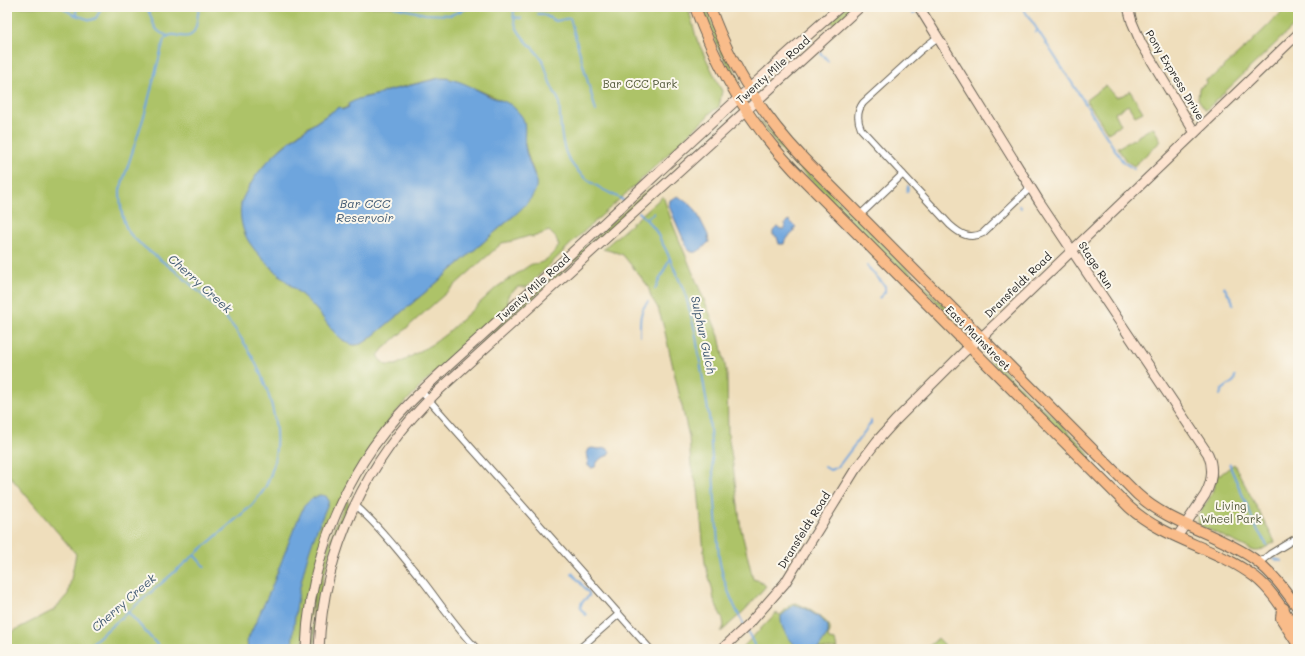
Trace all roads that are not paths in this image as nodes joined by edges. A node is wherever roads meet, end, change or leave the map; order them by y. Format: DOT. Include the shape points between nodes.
graph roads {
  1 [pos="695,7"];
  2 [pos="710,7"];
  3 [pos="840,7"];
  4 [pos="860,7"];
  5 [pos="919,7"];
  6 [pos="1128,7"];
  7 [pos="1298,34"];
  8 [pos="938,37"];
  9 [pos="749,89"];
  10 [pos="738,98"];
  11 [pos="756,101"];
  12 [pos="746,110"];
  13 [pos="1196,133"];
  14 [pos="903,174"];
  15 [pos="1031,187"];
  16 [pos="860,215"];
  17 [pos="1072,250"];
  18 [pos="981,337"];
  19 [pos="970,347"];
  20 [pos="421,390"];
  21 [pos="429,399"];
  22 [pos="380,438"];
  23 [pos="1113,491"];
  24 [pos="355,505"];
  25 [pos="1153,508"];
  26 [pos="1185,525"];
  27 [pos="1177,537"];
  28 [pos="1298,537"];
  29 [pos="1205,550"];
  30 [pos="1259,563"];
  31 [pos="1298,608"];
  32 [pos="1283,609"];
  33 [pos="309,613"];
  34 [pos="619,614"];
  35 [pos="1298,632"];
  36 [pos="1298,643"];
  37 [pos="725,646"];
  38 [pos="306,649"];
  39 [pos="311,649"];
  40 [pos="319,649"];
  41 [pos="477,649"];
  42 [pos="579,649"];
  43 [pos="650,649"];
  1 -- 10 [label="main road, East Mainstreet" via="714,55"];
  2 -- 9 [label="main road, East Mainstreet" via="727,49"];
  3 -- 9 [label="main road, Twenty Mile Road"];
  4 -- 11 [label="main road, Twenty Mile Road"];
  5 -- 8 [label="main road, Stage Run"];
  6 -- 13 [label="main road, Pony Express Drive" via="1144,49"];
  7 -- 13 [label="main road, Dransfeldt Road"];
  8 -- 14 [label="street" via="864,102 859,110 858,121 862,130"];
  8 -- 15 [label="main road, Stage Run"];
  9 -- 10 [label="main road, Twenty Mile Road"];
  9 -- 11 [label="main road, East Mainstreet"];
  10 -- 12 [label="main road, East Mainstreet"];
  10 -- 20 [label="main road, Twenty Mile Road"];
  11 -- 12 [label="main road, Twenty Mile Road"];
  11 -- 16 [label="main road, East Mainstreet" via="796,151"];
  12 -- 19 [label="main road, East Mainstreet" via="784,160"];
  12 -- 21 [label="main road, Twenty Mile Road"];
  13 -- 17 [label="main road, Dransfeldt Road"];
  14 -- 15 [label="street" via="955,229 967,236 983,233"];
  14 -- 16 [label="street"];
  15 -- 17 [label="main road, Stage Run"];
  16 -- 18 [label="main road, East Mainstreet"];
  17 -- 18 [label="main road, Dransfeldt Road"];
  17 -- 26 [label="main road, Stage Run" via="1209,456 1212,470 1209,488"];
  18 -- 19 [label="main road, Dransfeldt Road"];
  18 -- 25 [label="main road, East Mainstreet" via="1136,494"];
  19 -- 23 [label="main road, East Mainstreet"];
  19 -- 37 [label="main road, Dransfeldt Road" via="894,421 869,451 792,573 772,599"];
  20 -- 21 [label="street"];
  20 -- 22 [label="main road, Twenty Mile Road"];
  21 -- 24 [label="main road, Twenty Mile Road" via="388,448"];
  21 -- 34 [label="street"];
  22 -- 24 [label="main road" via="380,446 351,494"];
  22 -- 33 [label="main road, Twenty Mile Road" via="353,478 333,521 318,565"];
  23 -- 25 [label="main road" via="1121,490 1144,508"];
  23 -- 27 [label="main road, East Mainstreet" via="1140,516"];
  24 -- 40 [label="main road, Twenty Mile Road" via="340,540 330,574"];
  24 -- 41 [label="street" via="372,520"];
  25 -- 26 [label="main road, East Mainstreet"];
  26 -- 27 [label="main road, Stage Run"];
  26 -- 30 [label="main road, East Mainstreet" via="1236,548"];
  27 -- 29 [label="main road, East Mainstreet"];
  28 -- 30 [label="street"];
  29 -- 30 [label="main road" via="1216,550 1250,565"];
  29 -- 32 [label="main road, East Mainstreet" via="1255,577"];
  30 -- 31 [label="main road, East Mainstreet" via="1280,583"];
  32 -- 35 [label="main road, East Mainstreet"];
  32 -- 36 [label="highway" via="1282,618"];
  33 -- 38 [label="main road, Twenty Mile Road"];
  33 -- 39 [label="main road" via="312,625"];
  34 -- 42 [label="street"];
  34 -- 43 [label="street"];
}
